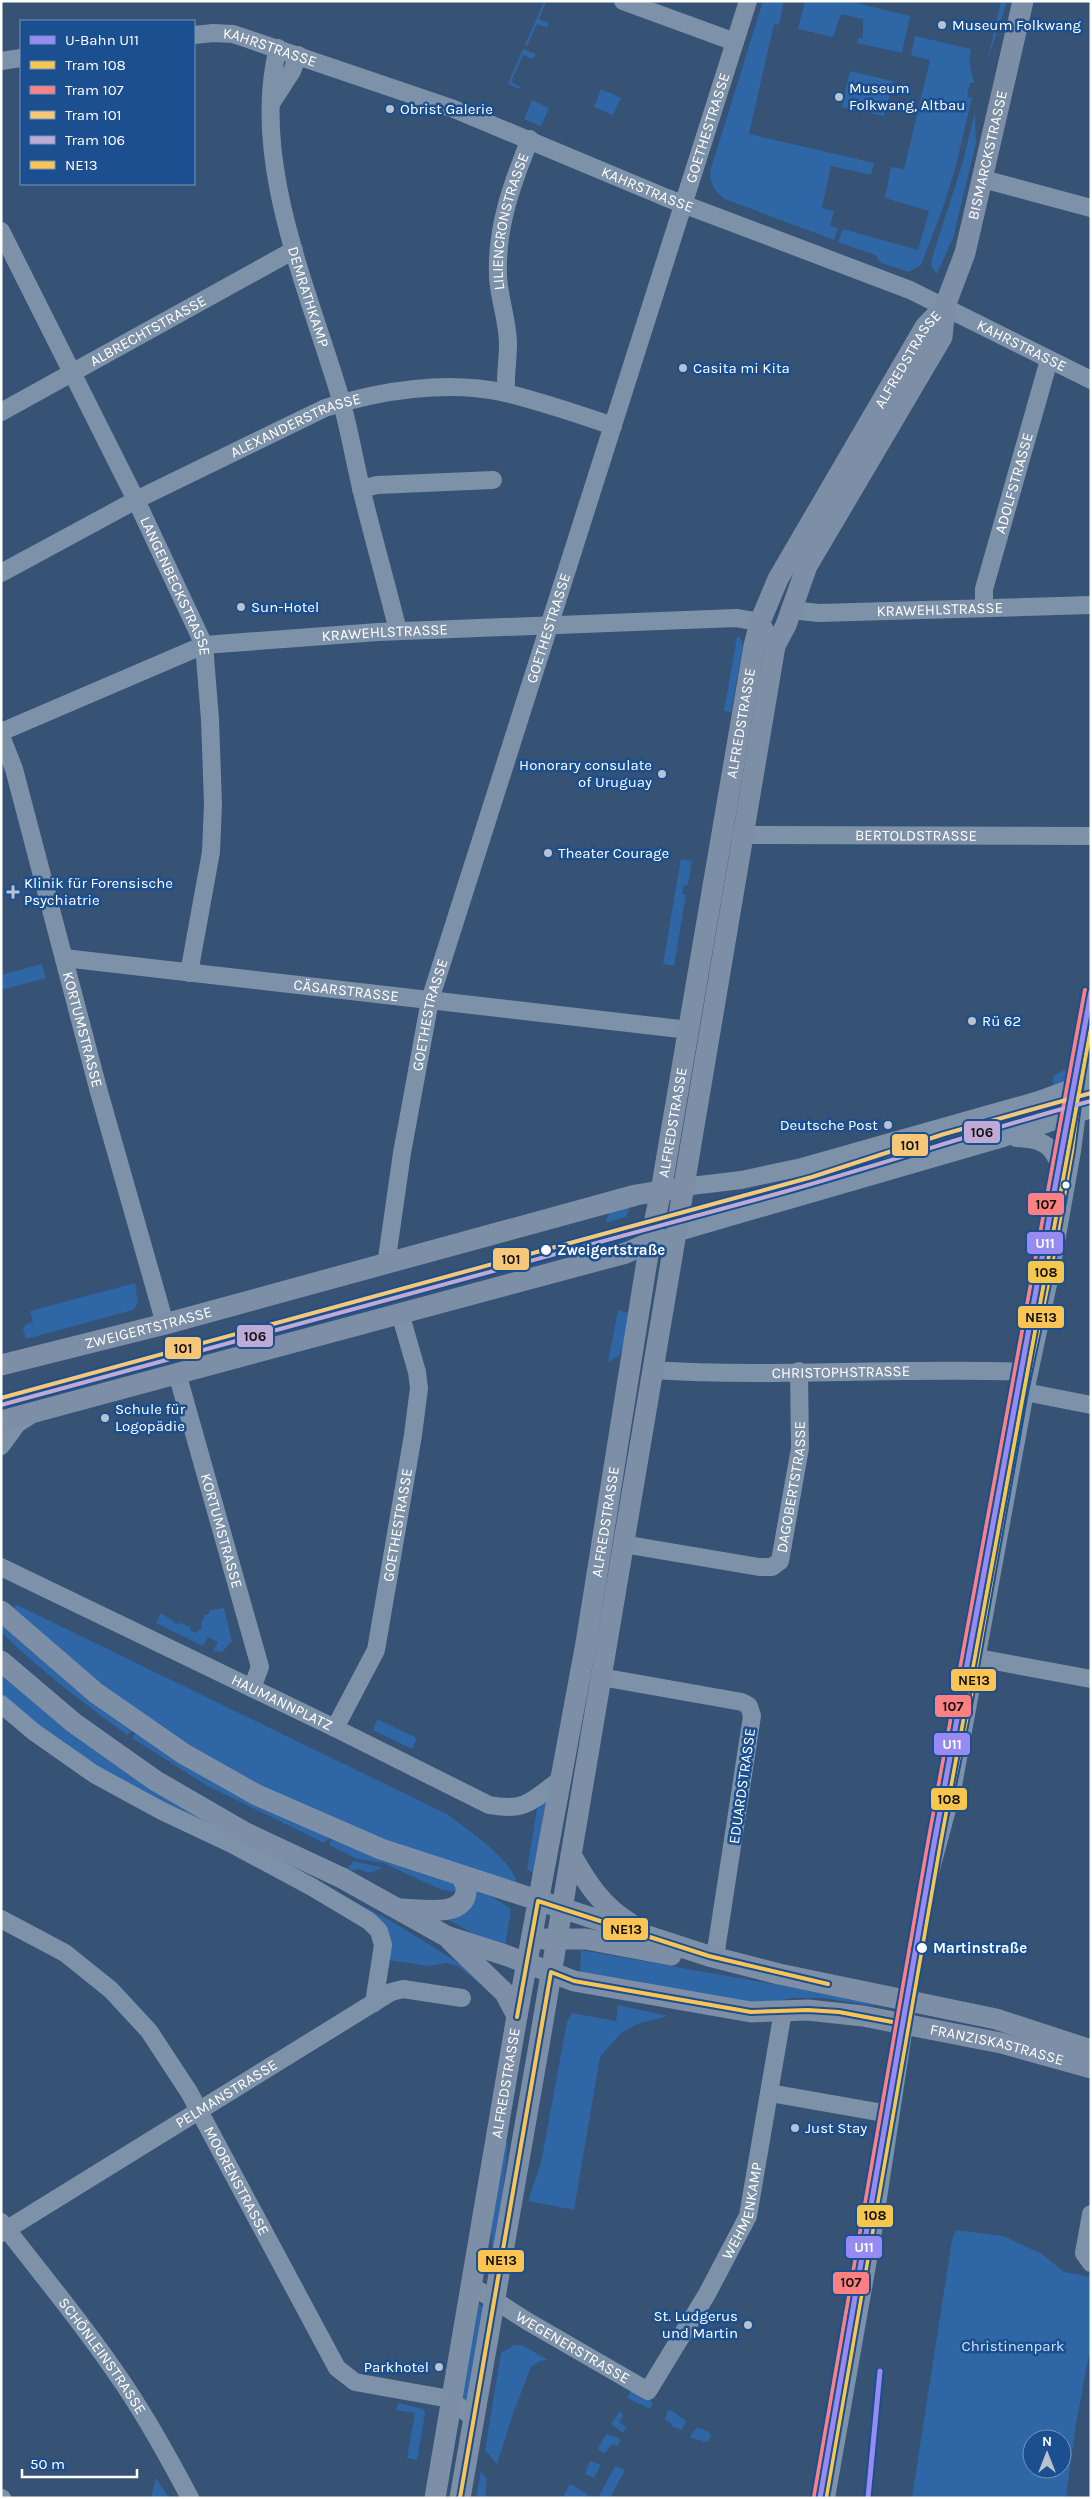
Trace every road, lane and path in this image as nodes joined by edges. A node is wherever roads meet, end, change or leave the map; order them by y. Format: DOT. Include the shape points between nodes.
graph roads {
  1 [pos="623,1"];
  2 [pos="748,1"];
  3 [pos="1023,1"];
  4 [pos="195,35"];
  5 [pos="735,42"];
  6 [pos="278,48"];
  7 [pos="298,55"];
  8 [pos="20,58"];
  9 [pos="1,61"];
  10 [pos="272,102"];
  11 [pos="530,139"];
  12 [pos="983,179"];
  13 [pos="683,204"];
  14 [pos="1091,208"];
  15 [pos="1,230"];
  16 [pos="294,250"];
  17 [pos="945,306"];
  18 [pos="1049,360"];
  19 [pos="72,374"];
  20 [pos="1091,380"];
  21 [pos="506,393"];
  22 [pos="342,403"];
  23 [pos="1,412"];
  24 [pos="613,426"];
  25 [pos="493,480"];
  26 [pos="362,489"];
  27 [pos="136,500"];
  28 [pos="1,573"];
  29 [pos="1091,606"];
  30 [pos="984,608"];
  31 [pos="790,610"];
  32 [pos="760,622"];
  33 [pos="550,625"];
  34 [pos="398,631"];
  35 [pos="204,645"];
  36 [pos="775,646"];
  37 [pos="1,734"];
  38 [pos="741,835"];
  39 [pos="1091,836"];
  40 [pos="64,958"];
  41 [pos="189,973"];
  42 [pos="430,1000"];
  43 [pos="1090,1012"];
  44 [pos="688,1030"];
  45 [pos="1085,1083"];
  46 [pos="1084,1111"];
  47 [pos="1003,1138"];
  48 [pos="1066,1181"];
  49 [pos="683,1187"];
  50 [pos="661,1191"];
  51 [pos="675,1233"];
  52 [pos="650,1242"];
  53 [pos="386,1265"];
  54 [pos="400,1313"];
  55 [pos="164,1324"];
  56 [pos="1,1365"];
  57 [pos="652,1370"];
  58 [pos="799,1371"];
  59 [pos="1029,1372"];
  60 [pos="177,1373"];
  61 [pos="1024,1392"];
  62 [pos="1091,1405"];
  63 [pos="35,1412"];
  64 [pos="1,1421"];
  65 [pos="1,1446"];
  66 [pos="623,1544"];
  67 [pos="1,1567"];
  68 [pos="1,1611"];
  69 [pos="978,1658"];
  70 [pos="1,1661"];
  71 [pos="601,1677"];
  72 [pos="1091,1679"];
  73 [pos="252,1688"];
  74 [pos="1,1704"];
  75 [pos="335,1728"];
  76 [pos="561,1779"];
  77 [pos="571,1855"];
  78 [pos="460,1875"];
  79 [pos="538,1901"];
  80 [pos="401,1909"];
  81 [pos="562,1909"];
  82 [pos="1,1919"];
  83 [pos="446,1936"];
  84 [pos="556,1938"];
  85 [pos="655,1938"];
  86 [pos="528,1957"];
  87 [pos="712,1957"];
  88 [pos="551,1972"];
  89 [pos="462,1998"];
  90 [pos="907,2000"];
  91 [pos="374,2003"];
  92 [pos="783,2011"];
  93 [pos="517,2016"];
  94 [pos="903,2024"];
  95 [pos="1091,2050"];
  96 [pos="1091,2068"];
  97 [pos="770,2093"];
  98 [pos="199,2112"];
  99 [pos="889,2114"];
  100 [pos="1091,2214"];
  101 [pos="3,2228"];
  102 [pos="1088,2260"];
  103 [pos="472,2286"];
  104 [pos="495,2301"];
  105 [pos="648,2391"];
  106 [pos="450,2399"];
  107 [pos="473,2418"];
  108 [pos="190,2498"];
  109 [pos="435,2498"];
  110 [pos="460,2498"];
  111 [pos="826,2498"];
  1 -- 5 [label="street"];
  2 -- 5 [label="street, GOETHESTRASSE"];
  3 -- 12 [label="main road, BISMARCKSTRASSE"];
  4 -- 6 [label="street, KAHRSTRASSE" via="233,34"];
  5 -- 13 [label="street, GOETHESTRASSE"];
  6 -- 7 [label="street, KAHRSTRASSE"];
  6 -- 10 [label="street, DEMRATHKAMP"];
  7 -- 10 [label="street, DEMRATHKAMP"];
  7 -- 11 [label="street, KAHRSTRASSE" via="454,108"];
  8 -- 9 [label="street"];
  10 -- 16 [label="street, DEMRATHKAMP" via="270,135 273,167"];
  11 -- 13 [label="street, KAHRSTRASSE"];
  11 -- 21 [label="street, LILIENCRONSTRASSE" via="508,200 499,240 498,278 508,344"];
  12 -- 14 [label="street"];
  12 -- 17 [label="main road, BISMARCKSTRASSE" via="965,253"];
  13 -- 17 [label="street, KAHRSTRASSE" via="907,288"];
  13 -- 24 [label="street, GOETHESTRASSE"];
  15 -- 19 [label="street, LANGENBECKSTRASSE"];
  16 -- 19 [label="street, ALBRECHTSTRASSE"];
  16 -- 22 [label="street, DEMRATHKAMP"];
  17 -- 18 [label="street, KAHRSTRASSE"];
  17 -- 31 [label="main road, ALFREDSTRASSE" via="942,337 807,566"];
  17 -- 32 [label="main road, ALFREDSTRASSE" via="925,327 915,344 778,579"];
  18 -- 20 [label="street, KAHRSTRASSE"];
  18 -- 30 [label="street, ADOLFSTRASSE" via="984,589"];
  19 -- 23 [label="street, ALBRECHTSTRASSE"];
  19 -- 27 [label="street, LANGENBECKSTRASSE"];
  21 -- 22 [label="street, ALEXANDERSTRASSE" via="460,388 417,389"];
  21 -- 24 [label="street, ALEXANDERSTRASSE"];
  22 -- 26 [label="street, DEMRATHKAMP"];
  22 -- 27 [label="street, ALEXANDERSTRASSE" via="325,408"];
  24 -- 33 [label="street, GOETHESTRASSE"];
  25 -- 26 [label="street" via="377,485"];
  26 -- 34 [label="street, DEMRATHKAMP"];
  27 -- 28 [label="street, ALEXANDERSTRASSE"];
  27 -- 35 [label="street, LANGENBECKSTRASSE"];
  29 -- 30 [label="street, KRAWEHLSTRASSE"];
  30 -- 31 [label="street, KRAWEHLSTRASSE"];
  31 -- 36 [label="main road, ALFREDSTRASSE"];
  32 -- 33 [label="street, KRAWEHLSTRASSE" via="736,618"];
  32 -- 36 [label="street"];
  32 -- 44 [label="main road, ALFREDSTRASSE"];
  33 -- 34 [label="street, KRAWEHLSTRASSE"];
  33 -- 42 [label="street, GOETHESTRASSE"];
  34 -- 35 [label="street, KRAWEHLSTRASSE"];
  35 -- 37 [label="street, KRAWEHLSTRASSE"];
  35 -- 41 [label="street, LANGENBECKSTRASSE" via="213,804 211,852"];
  36 -- 38 [label="main road, ALFREDSTRASSE"];
  37 -- 40 [label="street, KORTUMSTRASSE" via="14,769"];
  38 -- 39 [label="street, BERTOLDSTRASSE"];
  38 -- 49 [label="main road, ALFREDSTRASSE" via="715,1010"];
  40 -- 41 [label="street, CÄSARSTRASSE"];
  40 -- 55 [label="street, KORTUMSTRASSE"];
  41 -- 42 [label="street, CÄSARSTRASSE"];
  42 -- 44 [label="street, CÄSARSTRASSE"];
  42 -- 53 [label="street, GOETHESTRASSE" via="408,1116"];
  43 -- 45 [label="street"];
  44 -- 50 [label="main road, ALFREDSTRASSE"];
  45 -- 46 [label="street"];
  45 -- 49 [label="street, ZWEIGERTSTRASSE" via="1039,1100 802,1168"];
  46 -- 47 [label="street"];
  46 -- 48 [label="street"];
  47 -- 48 [label="street" via="1041,1141 1057,1158"];
  47 -- 51 [label="street"];
  48 -- 59 [label="street"];
  49 -- 50 [label="main road, ZWEIGERTSTRASSE"];
  49 -- 51 [label="main road, ALFREDSTRASSE"];
  50 -- 52 [label="main road, ALFREDSTRASSE"];
  50 -- 53 [label="main road, ZWEIGERTSTRASSE"];
  51 -- 52 [label="main road"];
  51 -- 57 [label="main road, ALFREDSTRASSE"];
  52 -- 54 [label="main road" via="626,1253"];
  52 -- 76 [label="main road, ALFREDSTRASSE"];
  53 -- 55 [label="main road, ZWEIGERTSTRASSE"];
  54 -- 60 [label="main road"];
  54 -- 75 [label="street, GOETHESTRASSE" via="419,1388 413,1435 376,1650"];
  55 -- 56 [label="main road, ZWEIGERTSTRASSE"];
  57 -- 58 [label="street, CHRISTOPHSTRASSE"];
  57 -- 66 [label="main road, ALFREDSTRASSE"];
  58 -- 59 [label="street, CHRISTOPHSTRASSE" via="955,1369"];
  58 -- 66 [label="street, DAGOBERTSTRASSE" via="800,1448 780,1561 772,1567 759,1567"];
  59 -- 61 [label="street"];
  60 -- 63 [label="main road"];
  60 -- 73 [label="street, KORTUMSTRASSE" via="260,1666"];
  61 -- 62 [label="street"];
  61 -- 69 [label="street"];
  63 -- 64 [label="main road"];
  63 -- 65 [label="street" via="17,1424"];
  66 -- 71 [label="main road, ALFREDSTRASSE"];
  67 -- 73 [label="street, HAUMANNPLATZ"];
  68 -- 78 [label="main road" via="96,1693 209,1768 257,1795 334,1830"];
  69 -- 72 [label="street"];
  69 -- 90 [label="street" via="952,1791 928,1880"];
  70 -- 80 [label="main road" via="74,1723 156,1781 246,1833"];
  71 -- 77 [label="main road, ALFREDSTRASSE"];
  71 -- 87 [label="street, EDUARDSTRASSE" via="742,1702 749,1706 752,1716 741,1796"];
  73 -- 75 [label="street, HAUMANNPLATZ"];
  74 -- 91 [label="street" via="34,1732 94,1774 312,1886 374,1925 383,1945"];
  75 -- 76 [label="street, HAUMANNPLATZ" via="489,1806 509,1808 529,1803"];
  76 -- 79 [label="main road, ALFREDSTRASSE"];
  77 -- 81 [label="main road, ALFREDSTRASSE"];
  77 -- 85 [label="main road" via="592,1890 610,1910"];
  78 -- 79 [label="main road"];
  78 -- 80 [label="main road" via="466,1896 459,1905 446,1909"];
  79 -- 81 [label="main road"];
  79 -- 86 [label="main road, ALFREDSTRASSE"];
  80 -- 83 [label="main road"];
  81 -- 84 [label="main road, ALFREDSTRASSE"];
  81 -- 85 [label="main road"];
  82 -- 98 [label="street, MOORENSTRASSE" via="65,1953 111,1990 149,2031"];
  83 -- 86 [label="main road"];
  83 -- 93 [label="main road" via="505,1993"];
  84 -- 86 [label="main road" via="542,1939"];
  84 -- 87 [label="main road" via="586,1939 684,1956"];
  84 -- 88 [label="main road, ALFREDSTRASSE"];
  85 -- 87 [label="main road"];
  86 -- 88 [label="main road"];
  86 -- 93 [label="main road, ALFREDSTRASSE"];
  87 -- 90 [label="main road"];
  88 -- 92 [label="main road" via="574,1981 751,2012"];
  88 -- 104 [label="main road, ALFREDSTRASSE"];
  89 -- 91 [label="street, PELMANSTRASSE" via="402,1988"];
  90 -- 94 [label="street"];
  90 -- 95 [label="main road, FRANZISKASTRASSE" via="996,2019"];
  91 -- 98 [label="street, PELMANSTRASSE"];
  92 -- 94 [label="main road" via="839,2012"];
  92 -- 97 [label="street, WEHMENKAMP"];
  93 -- 103 [label="main road, ALFREDSTRASSE"];
  94 -- 96 [label="main road, FRANZISKASTRASSE" via="1001,2042"];
  94 -- 99 [label="street"];
  97 -- 99 [label="street"];
  97 -- 105 [label="street, WEHMENKAMP" via="748,2216"];
  98 -- 101 [label="street, PELMANSTRASSE"];
  98 -- 106 [label="street, MOORENSTRASSE" via="337,2368 355,2382"];
  99 -- 111 [label="street" via="872,2240"];
  100 -- 102 [label="street" via="1085,2246"];
  101 -- 108 [label="street, SCHÖNLEINSTRASSE" via="66,2304 125,2386"];
  103 -- 104 [label="street, WEGENERSTRASSE"];
  103 -- 106 [label="main road, ALFREDSTRASSE"];
  104 -- 105 [label="street, WEGENERSTRASSE"];
  104 -- 107 [label="main road, ALFREDSTRASSE"];
  106 -- 107 [label="street, MOORENSTRASSE"];
  106 -- 109 [label="main road, ALFREDSTRASSE"];
  107 -- 110 [label="main road, ALFREDSTRASSE"];
}
